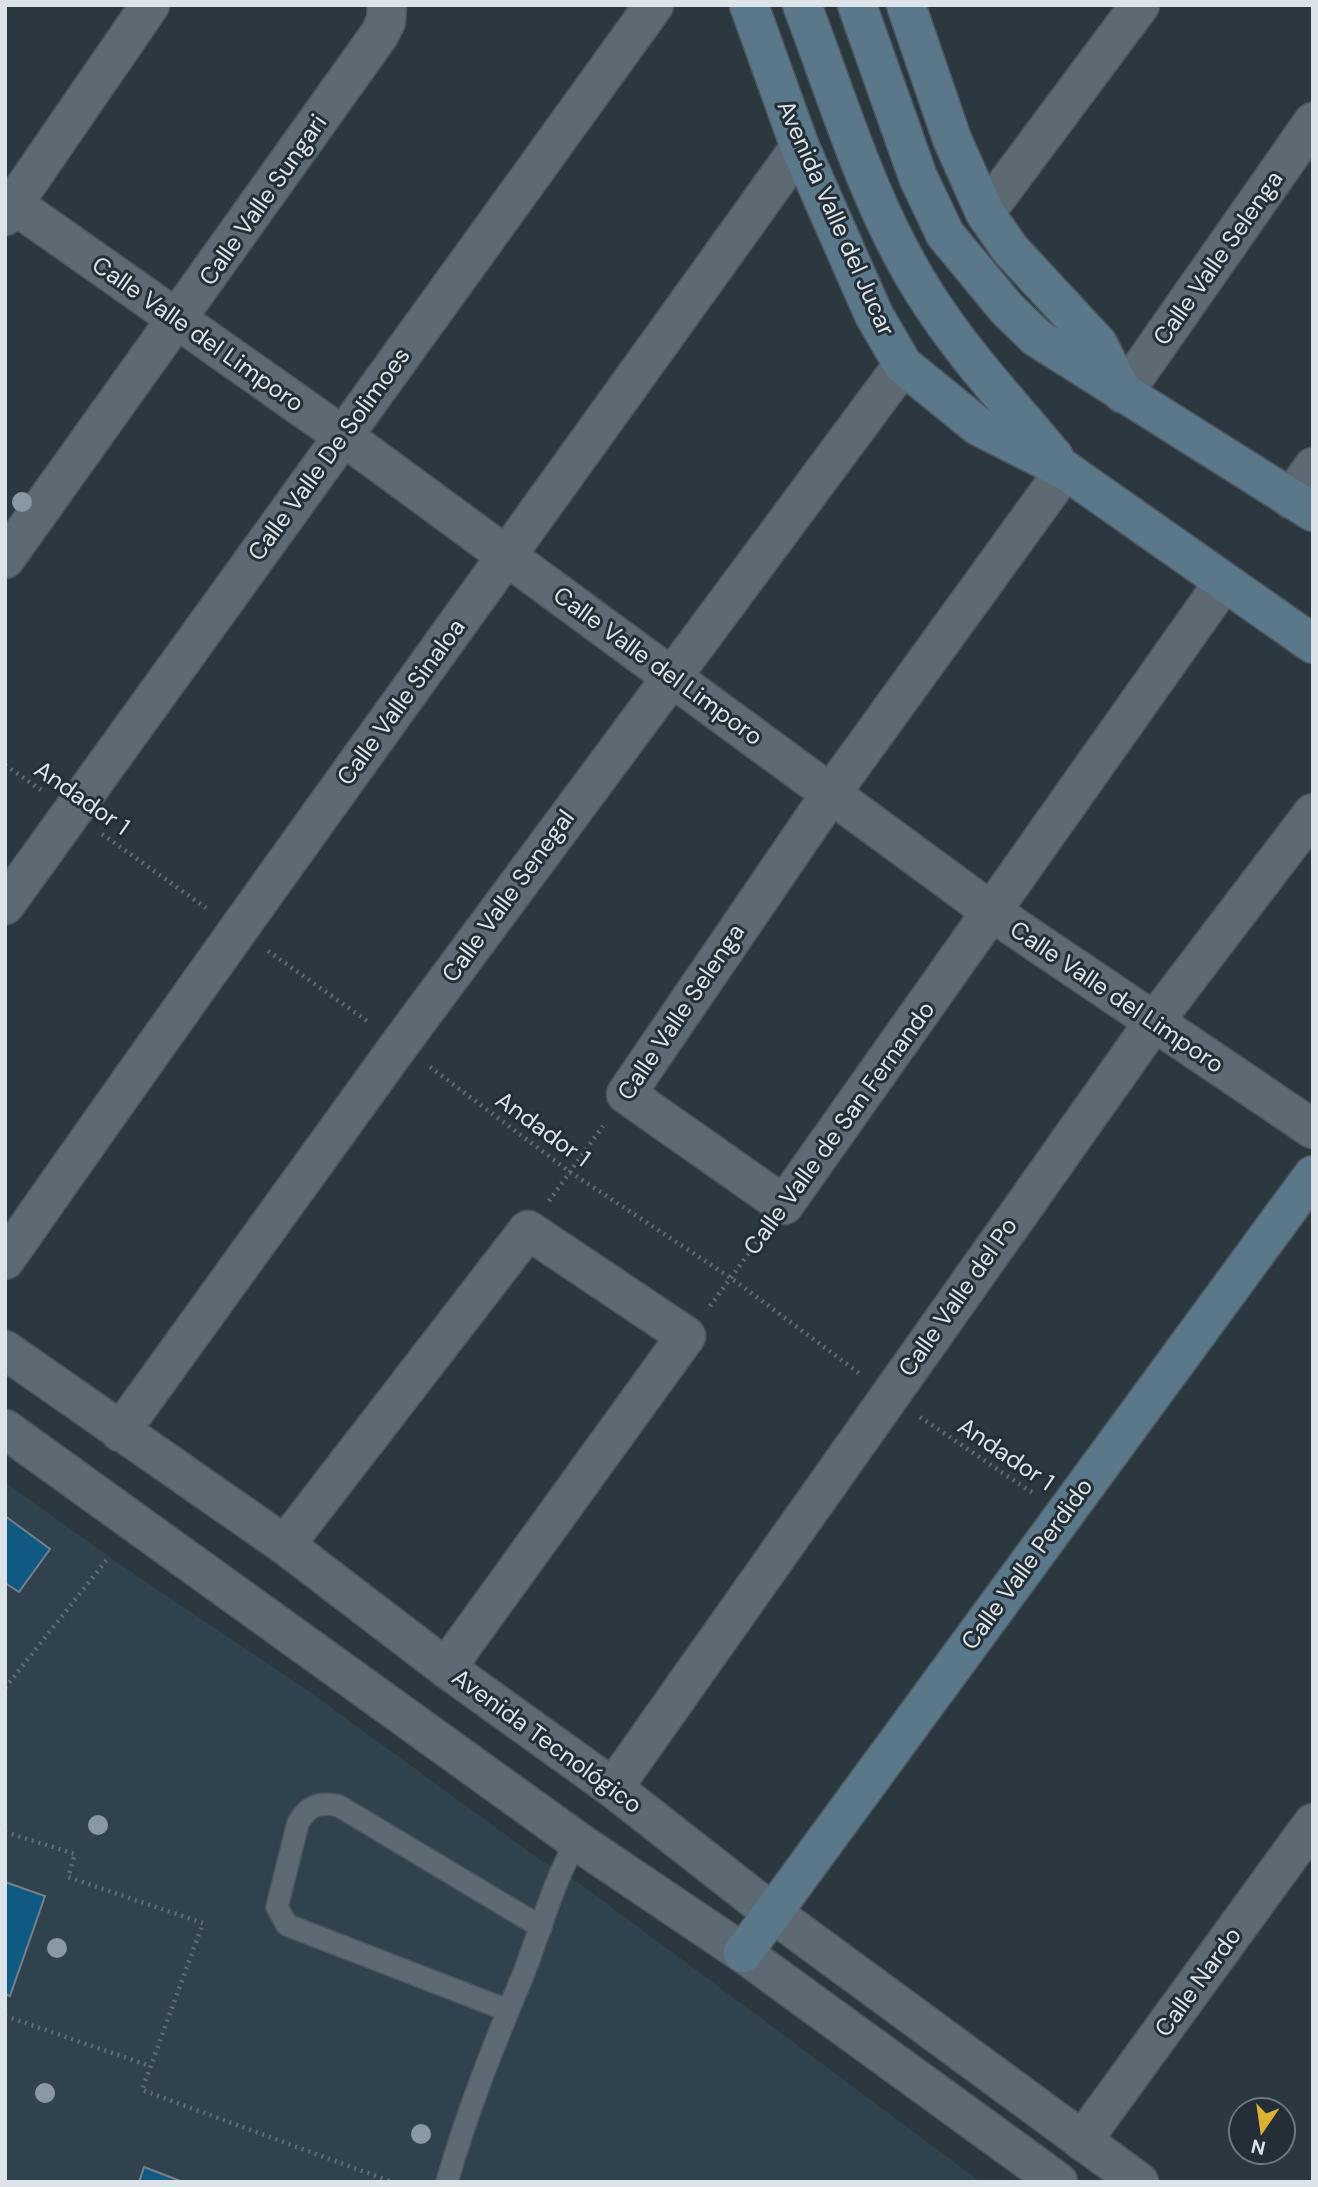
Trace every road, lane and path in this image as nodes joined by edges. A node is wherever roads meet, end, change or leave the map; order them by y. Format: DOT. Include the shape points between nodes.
graph roads {
  1 [pos="150,5"];
  2 [pos="654,5"];
  3 [pos="749,5"];
  4 [pos="802,5"];
  5 [pos="857,5"];
  6 [pos="906,5"];
  7 [pos="1140,5"];
  8 [pos="387,6"];
  9 [pos="1313,122"];
  10 [pos="800,146"];
  11 [pos="8,206"];
  12 [pos="985,214"];
  13 [pos="178,320"];
  14 [pos="903,365"];
  15 [pos="1122,394"];
  16 [pos="343,436"];
  17 [pos="1313,467"];
  18 [pos="1065,470"];
  19 [pos="1302,505"];
  20 [pos="508,556"];
  21 [pos="5,559"];
  22 [pos="1224,582"];
  23 [pos="1313,644"];
  24 [pos="670,676"];
  25 [pos="5,765"];
  26 [pos="832,792"];
  27 [pos="71,811"];
  28 [pos="1313,813"];
  29 [pos="5,905"];
  30 [pos="992,912"];
  31 [pos="236,929"];
  32 [pos="1154,1021"];
  33 [pos="400,1044"];
  34 [pos="626,1094"];
  35 [pos="1313,1129"];
  36 [pos="570,1172"];
  37 [pos="1313,1175"];
  38 [pos="784,1205"];
  39 [pos="528,1230"];
  40 [pos="5,1260"];
  41 [pos="731,1278"];
  42 [pos="686,1336"];
  43 [pos="5,1350"];
  44 [pos="888,1395"];
  45 [pos="5,1429"];
  46 [pos="120,1432"];
  47 [pos="1064,1515"];
  48 [pos="285,1545"];
  49 [pos="109,1557"];
  50 [pos="446,1668"];
  51 [pos="5,1688"];
  52 [pos="614,1788"];
  53 [pos="1313,1823"];
  54 [pos="5,1832"];
  55 [pos="577,1841"];
  56 [pos="770,1911"];
  57 [pos="541,1927"];
  58 [pos="743,1953"];
  59 [pos="507,2010"];
  60 [pos="5,2016"];
  61 [pos="150,2066"];
  62 [pos="1082,2141"];
  63 [pos="1055,2180"];
  64 [pos="392,2182"];
  65 [pos="447,2182"];
  66 [pos="1139,2182"];
  1 -- 11 [label="street"];
  2 -- 16 [label="street, Calle Valle De Solimoes"];
  3 -- 10 [label="main road, Avenida Valle del Jucar"];
  4 -- 18 [label="main road, Avenida Valle del Jucar" via="872,190 924,293 953,337"];
  5 -- 15 [label="main road" via="918,177 945,234 1037,338"];
  6 -- 12 [label="main road" via="952,139"];
  7 -- 12 [label="street"];
  8 -- 13 [label="street, Calle Valle Sungari" via="379,36"];
  9 -- 15 [label="street, Calle Valle Selenga"];
  10 -- 14 [label="main road, Avenida Valle del Jucar" via="874,315"];
  10 -- 20 [label="street, Calle Valle Sinaloa"];
  11 -- 13 [label="street, Calle Valle del Limporo"];
  12 -- 15 [label="main road" via="1010,249 1098,344"];
  13 -- 16 [label="street, Calle Valle del Limporo"];
  13 -- 21 [label="street, Calle Valle Sungari"];
  14 -- 18 [label="main road, Avenida Valle del Jucar" via="978,426"];
  14 -- 24 [label="street, Calle Valle Senegal"];
  15 -- 19 [label="main road"];
  16 -- 20 [label="street, Calle Valle del Limporo"];
  16 -- 27 [label="street, Calle Valle De Solimoes"];
  17 -- 19 [label="street"];
  18 -- 22 [label="main road, Avenida Valle del Jucar"];
  18 -- 26 [label="street, Calle Valle Selenga"];
  20 -- 24 [label="street, Calle Valle del Limporo"];
  20 -- 31 [label="street, Calle Valle Sinaloa"];
  22 -- 23 [label="main road, Avenida Valle del Jucar"];
  22 -- 30 [label="street, Calle Valle de San Fernando"];
  24 -- 26 [label="street, Calle Valle del Limporo"];
  24 -- 33 [label="street, Calle Valle Senegal"];
  25 -- 27 [label="path, Andador 1"];
  26 -- 30 [label="street, Calle Valle del Limporo"];
  26 -- 34 [label="street, Calle Valle Selenga"];
  27 -- 29 [label="street, Calle Valle De Solimoes"];
  27 -- 31 [label="path, Andador 1"];
  28 -- 32 [label="street, Calle Valle del Po"];
  30 -- 32 [label="street, Calle Valle del Limporo"];
  30 -- 38 [label="street, Calle Valle de San Fernando"];
  31 -- 33 [label="path, Andador 1"];
  31 -- 40 [label="street, Calle Valle Sinaloa"];
  32 -- 35 [label="street, Calle Valle del Limporo"];
  32 -- 44 [label="street, Calle Valle del Po"];
  33 -- 36 [label="path, Andador 1"];
  33 -- 46 [label="street, Calle Valle Senegal"];
  34 -- 36 [label="path, Calle Valle Selenga"];
  34 -- 38 [label="street"];
  36 -- 39 [label="path, Calle Valle Selenga"];
  36 -- 41 [label="path, Andador 1"];
  37 -- 47 [label="main road, Calle Valle Perdido"];
  38 -- 41 [label="path, Calle Valle de San Fernando"];
  39 -- 42 [label="street"];
  39 -- 48 [label="street"];
  41 -- 42 [label="path, Calle Valle de San Fernando"];
  41 -- 44 [label="path, Andador 1"];
  42 -- 50 [label="street"];
  43 -- 46 [label="street, Avenida Tecnológico"];
  44 -- 47 [label="path, Andador 1"];
  44 -- 52 [label="street, Calle Valle del Po"];
  45 -- 55 [label="street"];
  46 -- 48 [label="street, Avenida Tecnológico"];
  47 -- 56 [label="main road, Calle Valle Perdido"];
  48 -- 50 [label="street, Avenida Tecnológico"];
  49 -- 51 [label="path"];
  50 -- 52 [label="street, Avenida Tecnológico"];
  52 -- 56 [label="street, Avenida Tecnológico"];
  53 -- 62 [label="street, Calle Nardo"];
  54 -- 61 [label="path" via="75,1854 68,1877 203,1923"];
  55 -- 57 [label="lane" via="562,1866"];
  55 -- 58 [label="street"];
  56 -- 58 [label="main road, Calle Valle Perdido"];
  56 -- 62 [label="street, Avenida Tecnológico"];
  57 -- 59 [label="lane"];
  57 -- 59 [label="lane" via="339,1806 314,1805 298,1823 277,1907 287,1925"];
  58 -- 63 [label="street"];
  59 -- 65 [label="lane"];
  60 -- 61 [label="path"];
  61 -- 64 [label="path" via="142,2090"];
  62 -- 66 [label="street, Avenida Tecnológico"];
}
